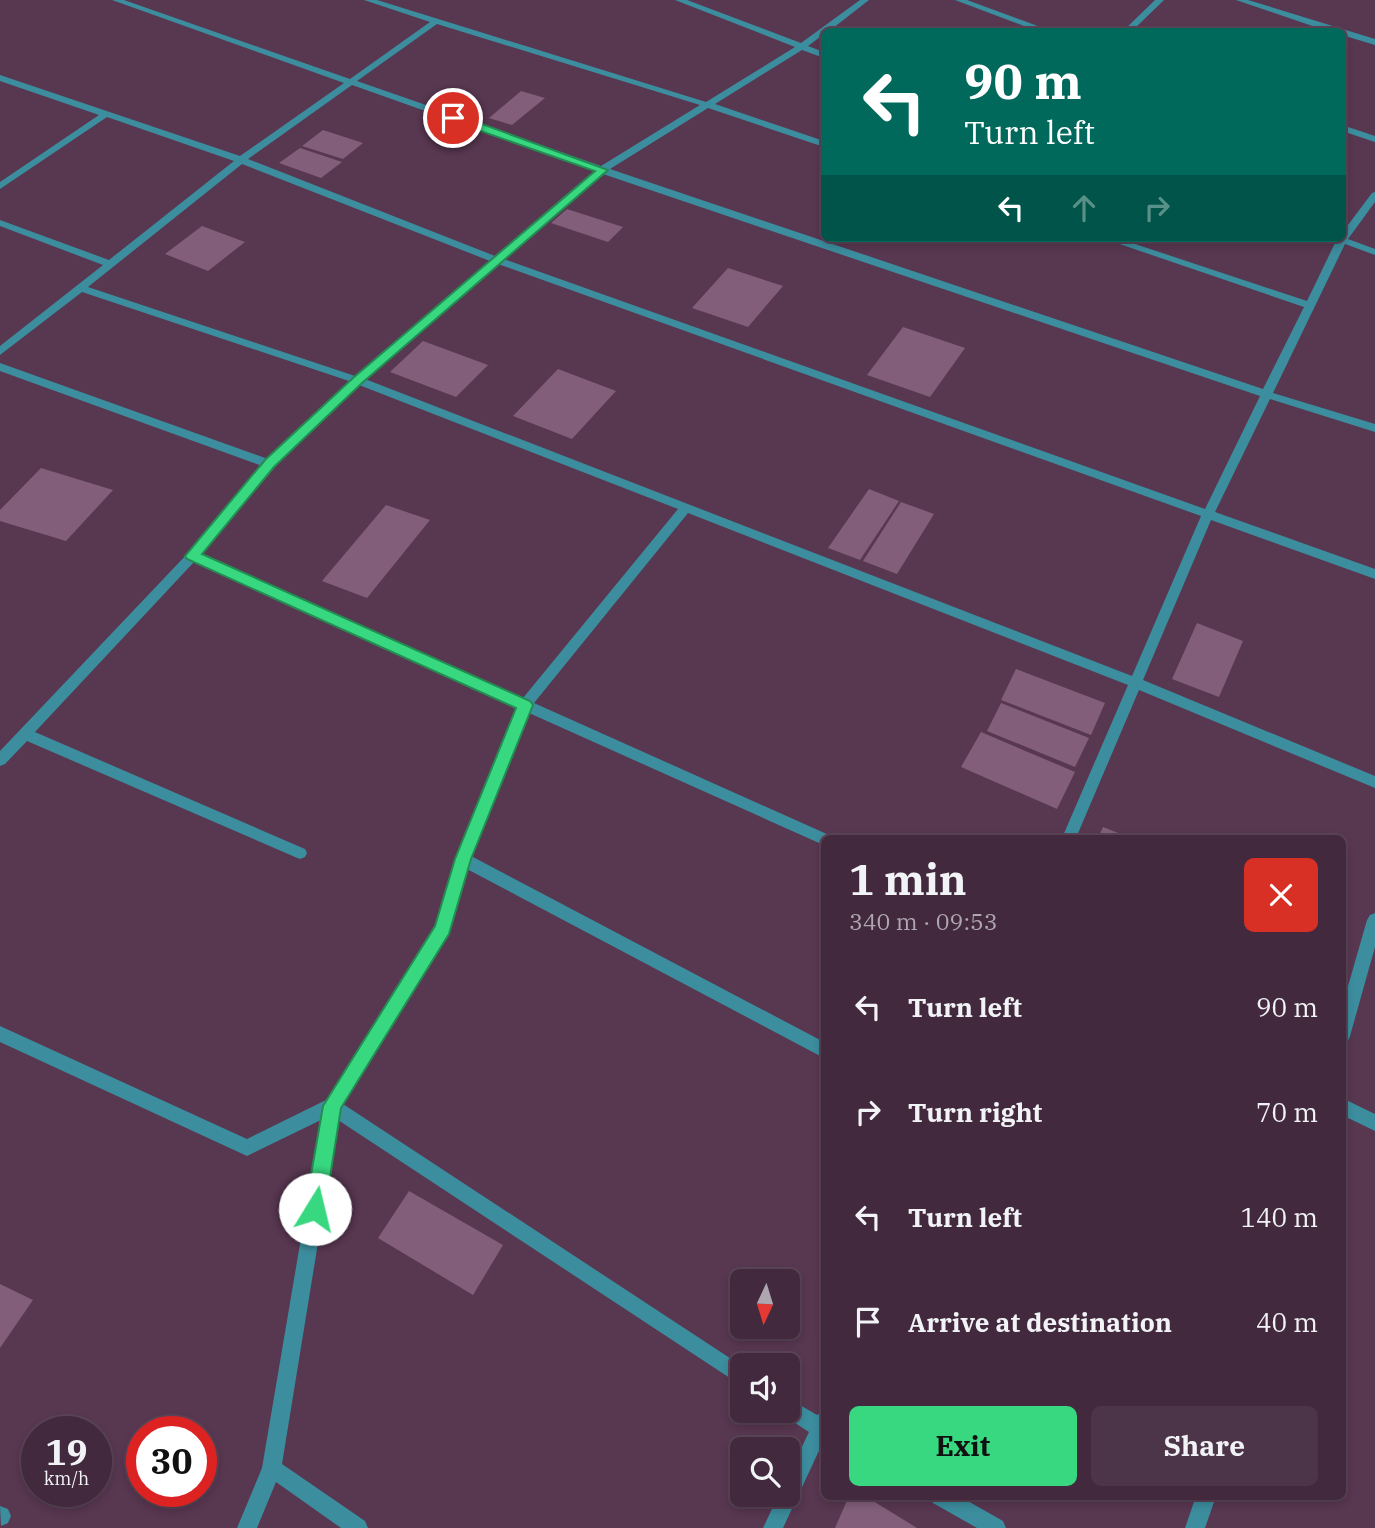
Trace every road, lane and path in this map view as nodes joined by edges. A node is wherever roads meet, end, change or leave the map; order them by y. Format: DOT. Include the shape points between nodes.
graph roads {
  1 [pos="116,0"];
  2 [pos="368,0"];
  3 [pos="678,0"];
  4 [pos="865,0"];
  5 [pos="959,0"];
  6 [pos="1160,0"];
  7 [pos="1240,0"];
  8 [pos="435,22"];
  9 [pos="827,28"];
  10 [pos="1039,28"];
  11 [pos="1130,28"];
  12 [pos="1328,28"];
  13 [pos="821,32"];
  14 [pos="1346,33"];
  15 [pos="1375,42"];
  16 [pos="801,47"];
  17 [pos="821,54"];
  18 [pos="0,78"];
  19 [pos="353,82"];
  20 [pos="708,105"];
  21 [pos="107,113"];
  22 [pos="1346,129"];
  23 [pos="1375,139"];
  24 [pos="821,143"];
  25 [pos="241,160"];
  26 [pos="603,170"];
  27 [pos="0,187"];
  28 [pos="1375,195"];
  29 [pos="0,223"];
  30 [pos="1346,231"];
  31 [pos="1346,241"];
  32 [pos="1119,242"];
  33 [pos="1339,242"];
  34 [pos="1375,252"];
  35 [pos="496,260"];
  36 [pos="110,264"];
  37 [pos="80,288"];
  38 [pos="1311,306"];
  39 [pos="0,352"];
  40 [pos="0,367"];
  41 [pos="357,380"];
  42 [pos="1268,395"];
  43 [pos="1375,428"];
  44 [pos="270,464"];
  45 [pos="686,508"];
  46 [pos="1207,516"];
  47 [pos="192,556"];
  48 [pos="1375,574"];
  49 [pos="1137,683"];
  50 [pos="525,705"];
  51 [pos="25,734"];
  52 [pos="0,760"];
  53 [pos="1375,782"];
  54 [pos="1070,835"];
  55 [pos="821,838"];
  56 [pos="300,853"];
  57 [pos="463,859"];
  58 [pos="1375,920"];
  59 [pos="1346,1022"];
  60 [pos="0,1034"];
  61 [pos="821,1047"];
  62 [pos="332,1106"];
  63 [pos="1346,1108"];
  64 [pos="1375,1123"];
  65 [pos="730,1369"];
  66 [pos="800,1414"];
  67 [pos="821,1426"];
  68 [pos="821,1431"];
  69 [pos="272,1468"];
  70 [pos="947,1500"];
  71 [pos="1205,1500"];
  72 [pos="247,1528"];
  73 [pos="358,1528"];
  74 [pos="773,1528"];
  75 [pos="996,1528"];
  76 [pos="1195,1528"];
  1 -- 19 [label="street"];
  2 -- 8 [label="street"];
  3 -- 16 [label="street"];
  4 -- 9 [label="street"];
  5 -- 10 [label="street"];
  6 -- 11 [label="street"];
  7 -- 12 [label="street"];
  8 -- 19 [label="street"];
  8 -- 20 [label="street"];
  13 -- 16 [label="street"];
  14 -- 15 [label="street"];
  16 -- 17 [label="street"];
  16 -- 20 [label="street"];
  18 -- 21 [label="street"];
  19 -- 25 [label="street"];
  19 -- 26 [label="street"];
  20 -- 24 [label="street"];
  20 -- 26 [label="street"];
  21 -- 25 [label="street"];
  21 -- 27 [label="street"];
  22 -- 23 [label="street"];
  25 -- 35 [label="street"];
  25 -- 36 [label="street"];
  26 -- 35 [label="street"];
  26 -- 42 [label="street"];
  28 -- 30 [label="street"];
  29 -- 36 [label="street"];
  31 -- 34 [label="street"];
  32 -- 38 [label="street"];
  33 -- 38 [label="street"];
  35 -- 41 [label="street"];
  35 -- 46 [label="street"];
  36 -- 37 [label="street"];
  37 -- 39 [label="street"];
  37 -- 41 [label="street"];
  38 -- 42 [label="street"];
  40 -- 44 [label="street"];
  41 -- 44 [label="street"];
  41 -- 45 [label="street"];
  42 -- 43 [label="street"];
  42 -- 46 [label="street"];
  44 -- 47 [label="street"];
  45 -- 49 [label="street"];
  45 -- 50 [label="street"];
  46 -- 48 [label="street"];
  46 -- 49 [label="street"];
  47 -- 50 [label="street"];
  47 -- 51 [label="street"];
  49 -- 53 [label="street"];
  49 -- 54 [label="street"];
  50 -- 55 [label="street"];
  50 -- 57 [label="street"];
  51 -- 52 [label="street"];
  51 -- 56 [label="street"];
  57 -- 61 [label="street"];
  57 -- 62 [label="street" via="442,928"];
  58 -- 59 [label="street"];
  60 -- 62 [label="street" via="247,1149"];
  62 -- 65 [label="street"];
  62 -- 69 [label="street"];
  63 -- 64 [label="street"];
  66 -- 67 [label="street"];
  68 -- 74 [label="street"];
  69 -- 72 [label="street"];
  69 -- 73 [label="street"];
  70 -- 75 [label="street"];
  71 -- 76 [label="street"];
}
